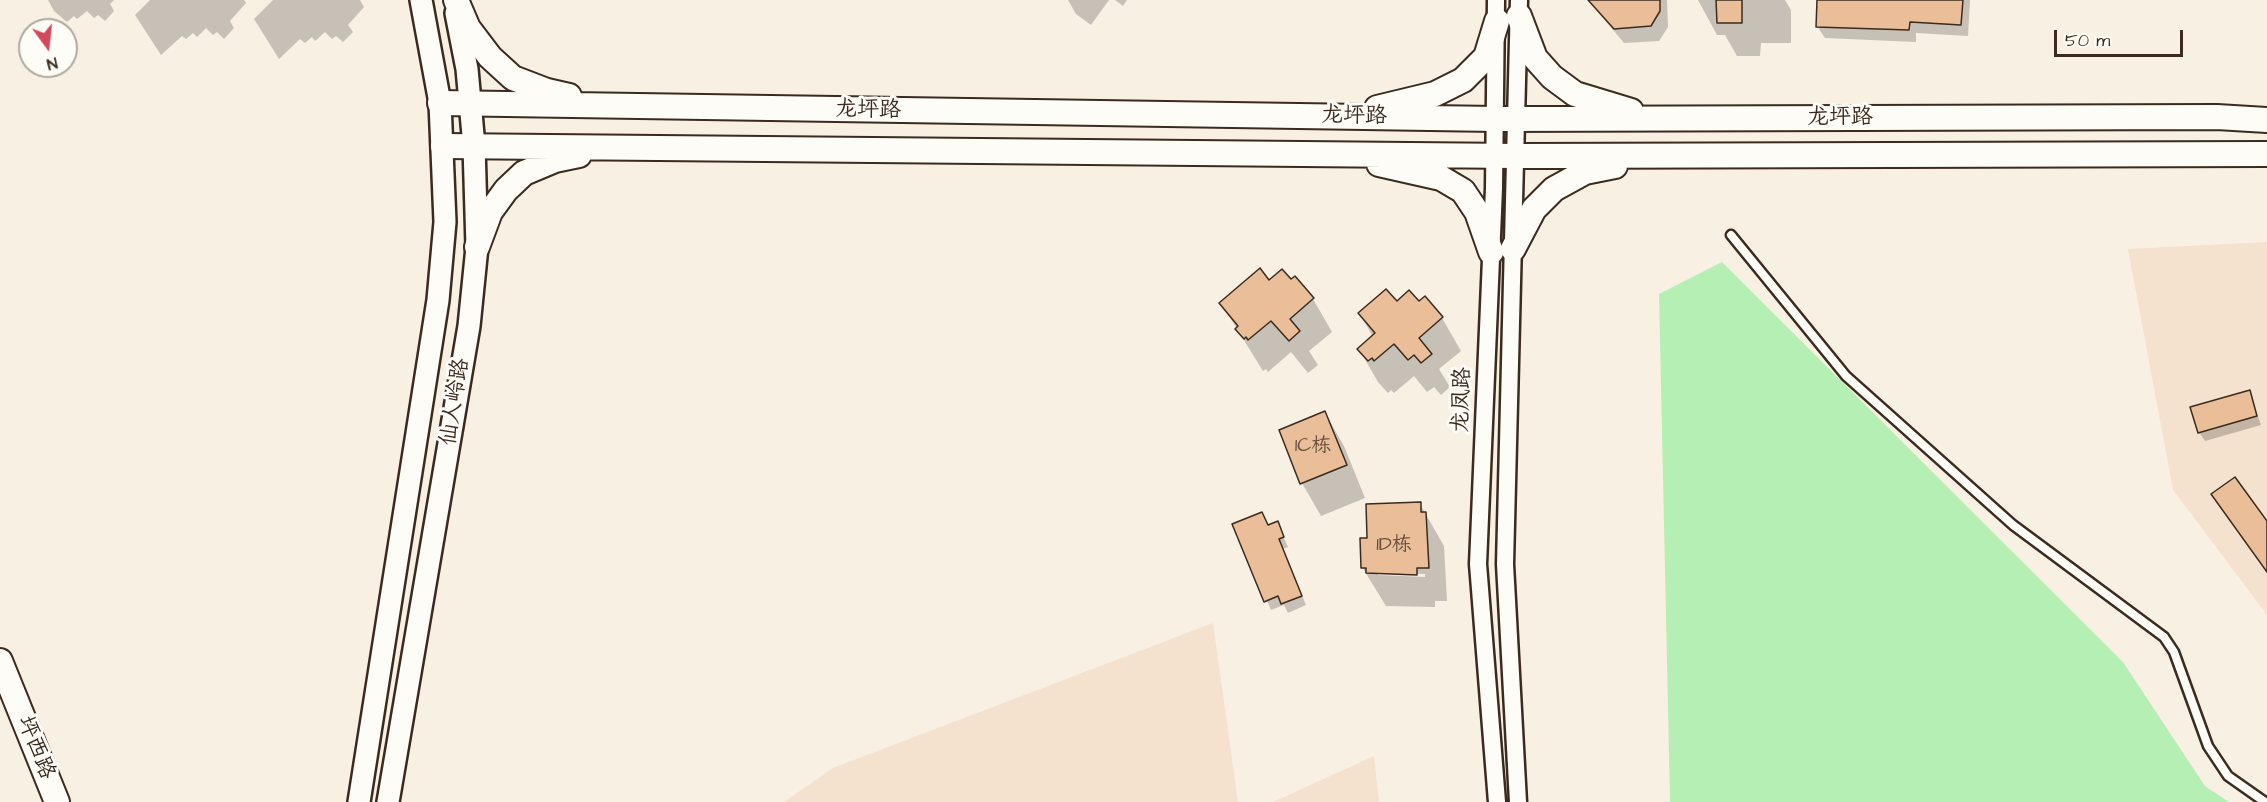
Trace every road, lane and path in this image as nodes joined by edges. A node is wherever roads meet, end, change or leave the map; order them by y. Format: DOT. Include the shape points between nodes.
graph roads {
  1 [pos="421,0"];
  2 [pos="454,0"];
  3 [pos="1508,9"];
  4 [pos="440,103"];
  5 [pos="470,104"];
  6 [pos="619,107"];
  7 [pos="1334,117"];
  8 [pos="1656,118"];
  9 [pos="1507,119"];
  10 [pos="2267,120"];
  11 [pos="443,146"];
  12 [pos="474,146"];
  13 [pos="618,147"];
  14 [pos="1336,154"];
  15 [pos="2267,154"];
  16 [pos="1506,155"];
  17 [pos="1661,156"];
  18 [pos="1731,235"];
  19 [pos="477,248"];
  20 [pos="1502,251"];
  21 [pos="0,660"];
  22 [pos="57,802"];
  23 [pos="359,802"];
  24 [pos="388,802"];
  25 [pos="1497,802"];
  26 [pos="1518,802"];
  27 [pos="2265,802"];
  1 -- 4 [label="street, 仙人岭路"];
  2 -- 5 [label="street, 仙人岭路"];
  2 -- 6 [label="main road" via="473,36 513,78 547,92"];
  3 -- 7 [label="main road" via="1486,57 1463,80 1436,93"];
  3 -- 8 [label="main road" via="1535,58 1575,94"];
  3 -- 9 [label="street, 龙凤路"];
  3 -- 9 [label="street, 龙凤路"];
  4 -- 5 [label="main road, 龙坪路"];
  4 -- 11 [label="street, 仙人岭路"];
  5 -- 6 [label="main road, 龙坪路"];
  5 -- 12 [label="street, 仙人岭路"];
  6 -- 7 [label="main road, 龙坪路"];
  7 -- 9 [label="main road, 龙坪路"];
  8 -- 9 [label="main road, 龙坪路"];
  8 -- 10 [label="main road, 龙坪路"];
  9 -- 16 [label="street, 龙凤路"];
  11 -- 12 [label="main road, 龙坪路"];
  11 -- 23 [label="street, 仙人岭路" via="445,222 438,300"];
  12 -- 13 [label="main road, 龙坪路"];
  12 -- 19 [label="street, 仙人岭路"];
  13 -- 14 [label="main road, 龙坪路"];
  13 -- 19 [label="main road" via="555,160 524,173 490,212"];
  14 -- 16 [label="main road, 龙坪路"];
  14 -- 20 [label="main road" via="1441,178 1462,191"];
  15 -- 17 [label="main road, 龙坪路"];
  16 -- 17 [label="main road, 龙坪路"];
  16 -- 20 [label="street, 龙凤路"];
  17 -- 20 [label="main road" via="1585,172 1554,189"];
  18 -- 27 [label="lane" via="1846,376 2013,525 2164,637 2174,652 2208,746 2228,776"];
  19 -- 24 [label="street, 仙人岭路" via="469,326"];
  20 -- 25 [label="street, 龙凤路" via="1479,564"];
  20 -- 26 [label="street, 龙凤路" via="1505,564"];
  21 -- 22 [label="main road, 坪西路"];
}
